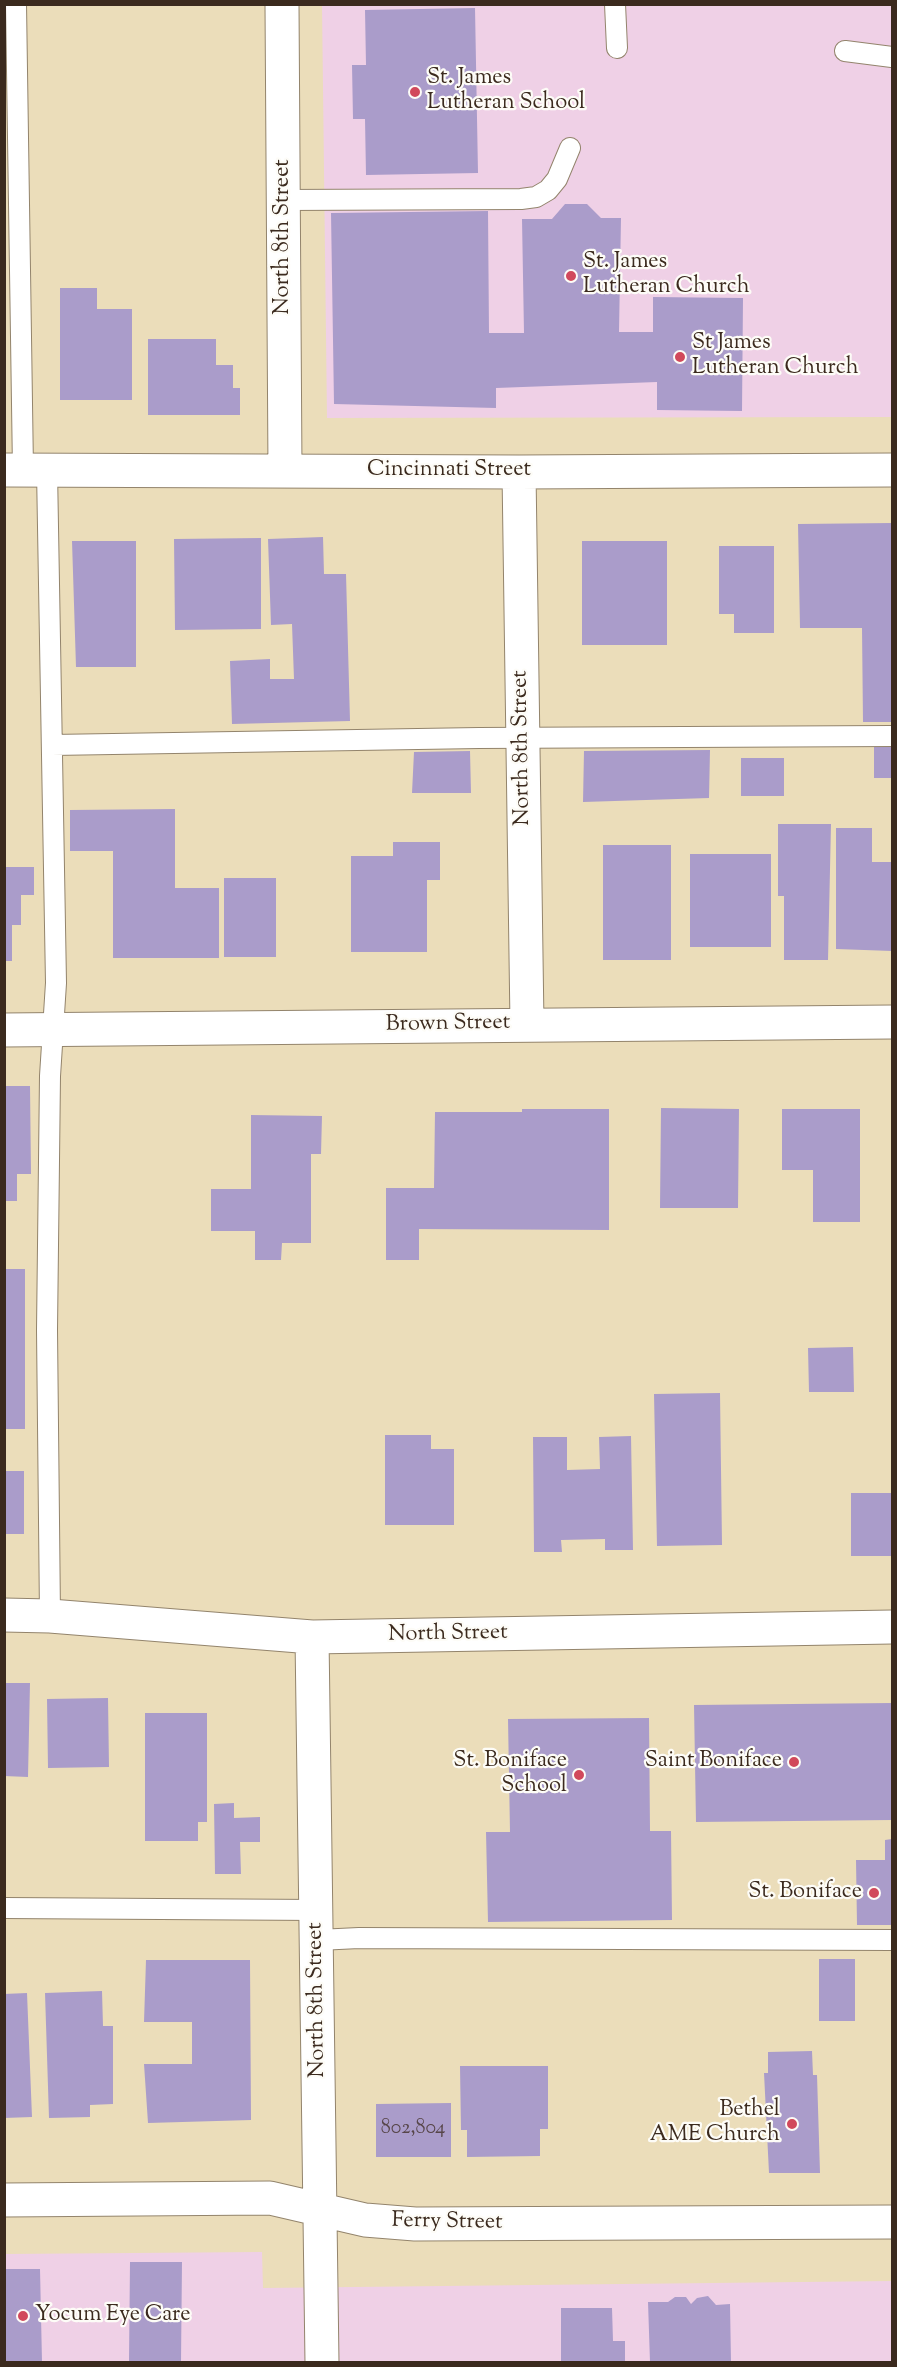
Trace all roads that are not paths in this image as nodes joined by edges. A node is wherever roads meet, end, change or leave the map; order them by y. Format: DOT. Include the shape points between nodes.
graph roads {
  1 [pos="16,4"];
  2 [pos="282,4"];
  3 [pos="615,4"];
  4 [pos="617,48"];
  5 [pos="845,51"];
  6 [pos="892,57"];
  7 [pos="570,148"];
  8 [pos="283,200"];
  9 [pos="25,470"];
  10 [pos="285,470"];
  11 [pos="892,470"];
  12 [pos="519,472"];
  13 [pos="892,736"];
  14 [pos="523,738"];
  15 [pos="52,745"];
  16 [pos="892,1022"];
  17 [pos="528,1024"];
  18 [pos="54,1029"];
  19 [pos="4,1030"];
  20 [pos="4,1615"];
  21 [pos="50,1616"];
  22 [pos="892,1627"];
  23 [pos="312,1637"];
  24 [pos="4,1908"];
  25 [pos="317,1925"];
  26 [pos="892,1940"];
  27 [pos="4,2200"];
  28 [pos="319,2209"];
  29 [pos="892,2222"];
  30 [pos="322,2362"];
  1 -- 9 [label="lane"];
  2 -- 8 [label="street, North 8th Street"];
  3 -- 4 [label="lane"];
  5 -- 6 [label="lane"];
  7 -- 8 [label="lane" via="557,178 536,197"];
  8 -- 10 [label="street, North 8th Street"];
  9 -- 10 [label="street, Cincinnati Street"];
  9 -- 15 [label="lane"];
  10 -- 12 [label="street, Cincinnati Street"];
  11 -- 12 [label="street, Cincinnati Street"];
  12 -- 14 [label="street, North 8th Street"];
  13 -- 14 [label="lane"];
  14 -- 15 [label="lane"];
  14 -- 17 [label="street, North 8th Street"];
  15 -- 18 [label="lane"];
  16 -- 17 [label="street, Brown Street"];
  17 -- 18 [label="street, Brown Street"];
  18 -- 19 [label="street, Brown Street"];
  18 -- 21 [label="lane" via="47,1330"];
  20 -- 21 [label="street, North Street"];
  21 -- 23 [label="street, North Street"];
  22 -- 23 [label="street, North Street"];
  23 -- 25 [label="street, North 8th Street"];
  24 -- 25 [label="lane"];
  25 -- 26 [label="lane" via="371,1938"];
  25 -- 28 [label="street, North 8th Street"];
  27 -- 28 [label="street, Ferry Street" via="270,2198"];
  28 -- 29 [label="street, Ferry Street" via="376,2222 414,2224"];
  28 -- 30 [label="street, North 8th Street"];
}
